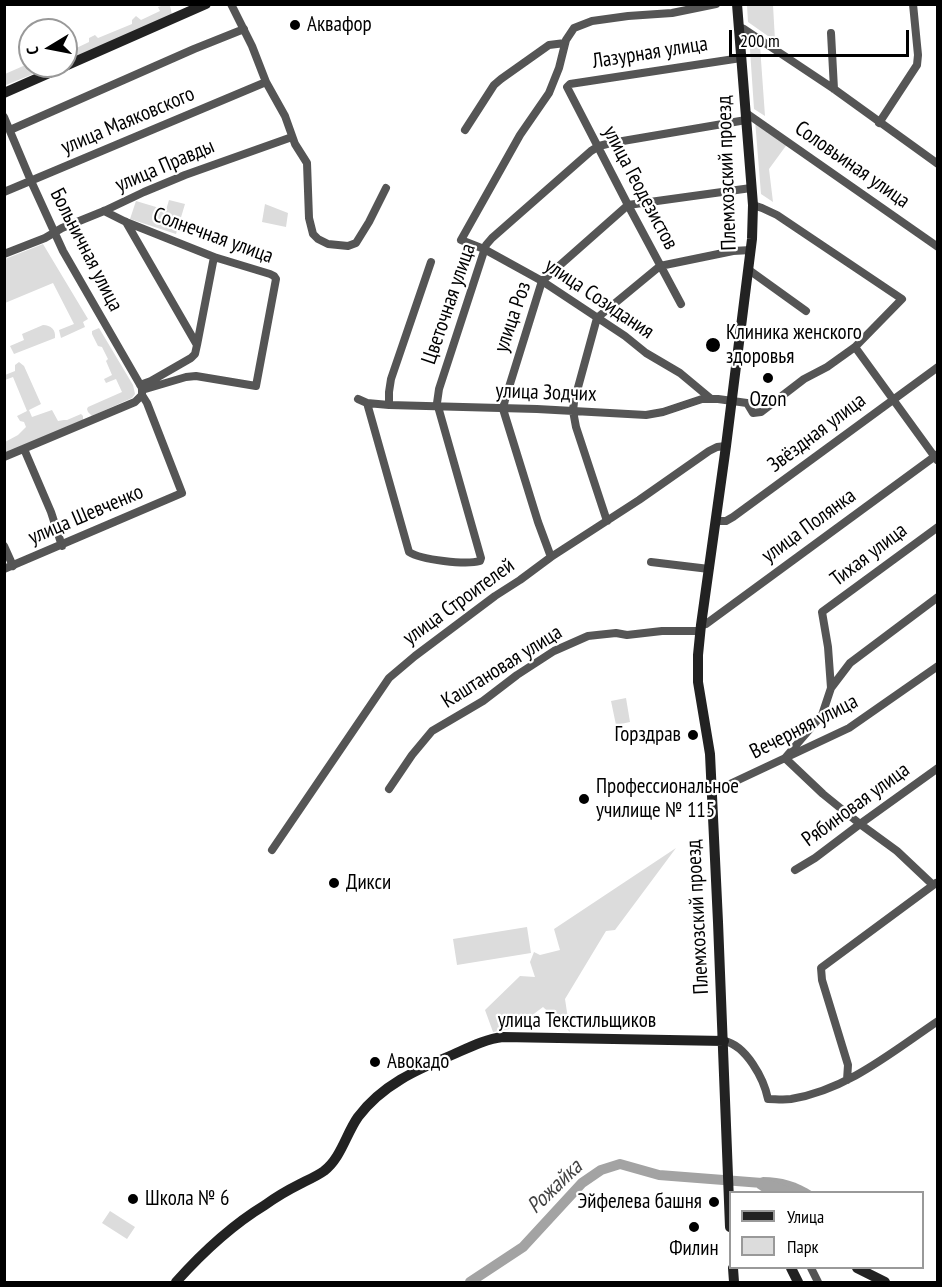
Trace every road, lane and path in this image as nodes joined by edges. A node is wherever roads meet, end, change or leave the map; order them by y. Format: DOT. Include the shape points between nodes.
graph roads {
  1 [pos="206,4"];
  2 [pos="231,4"];
  3 [pos="716,4"];
  4 [pos="737,4"];
  5 [pos="913,4"];
  6 [pos="739,27"];
  7 [pos="244,29"];
  8 [pos="831,33"];
  9 [pos="565,44"];
  10 [pos="741,57"];
  11 [pos="266,82"];
  12 [pos="567,88"];
  13 [pos="834,90"];
  14 [pos="4,93"];
  15 [pos="4,117"];
  16 [pos="746,117"];
  17 [pos="879,123"];
  18 [pos="10,130"];
  19 [pos="465,130"];
  20 [pos="292,137"];
  21 [pos="598,147"];
  22 [pos="936,161"];
  23 [pos="31,181"];
  24 [pos="386,188"];
  25 [pos="751,188"];
  26 [pos="4,192"];
  27 [pos="628,205"];
  28 [pos="753,205"];
  29 [pos="104,211"];
  30 [pos="126,222"];
  31 [pos="54,233"];
  32 [pos="461,240"];
  33 [pos="938,247"];
  34 [pos="484,249"];
  35 [pos="751,250"];
  36 [pos="4,254"];
  37 [pos="214,257"];
  38 [pos="431,262"];
  39 [pos="660,266"];
  40 [pos="749,270"];
  41 [pos="543,281"];
  42 [pos="681,304"];
  43 [pos="806,311"];
  44 [pos="597,318"];
  45 [pos="197,345"];
  46 [pos="855,347"];
  47 [pos="938,366"];
  48 [pos="142,390"];
  49 [pos="358,399"];
  50 [pos="711,399"];
  51 [pos="892,399"];
  52 [pos="732,400"];
  53 [pos="367,403"];
  54 [pos="389,405"];
  55 [pos="437,407"];
  56 [pos="503,409"];
  57 [pos="573,411"];
  58 [pos="726,446"];
  59 [pos="24,449"];
  60 [pos="936,456"];
  61 [pos="4,457"];
  62 [pos="182,494"];
  63 [pos="607,521"];
  64 [pos="715,521"];
  65 [pos="938,527"];
  66 [pos="4,546"];
  67 [pos="62,546"];
  68 [pos="551,557"];
  69 [pos="651,562"];
  70 [pos="13,566"];
  71 [pos="709,568"];
  72 [pos="4,569"];
  73 [pos="938,597"];
  74 [pos="700,628"];
  75 [pos="938,666"];
  76 [pos="831,688"];
  77 [pos="785,758"];
  78 [pos="938,768"];
  79 [pos="389,789"];
  80 [pos="712,791"];
  81 [pos="860,824"];
  82 [pos="272,850"];
  83 [pos="795,870"];
  84 [pos="935,883"];
  85 [pos="938,1021"];
  86 [pos="724,1041"];
  87 [pos="847,1080"];
  88 [pos="729,1191"];
  89 [pos="859,1269"];
  90 [pos="176,1282"];
  91 [pos="885,1282"];
  1 -- 14 [label="main road"];
  2 -- 7 [label="street"];
  3 -- 9 [label="street" via="588,22 574,28"];
  4 -- 6 [label="main road, Племхозский проезд"];
  5 -- 17 [label="street" via="917,65"];
  6 -- 10 [label="main road, Племхозский проезд"];
  6 -- 13 [label="street"];
  7 -- 11 [label="street"];
  7 -- 18 [label="street"];
  8 -- 13 [label="street"];
  9 -- 19 [label="street" via="549,45 501,79"];
  9 -- 32 [label="street, Лазурная улица" via="549,93 520,135"];
  10 -- 12 [label="street, Лазурная улица" via="570,84"];
  10 -- 16 [label="main road, Племхозский проезд"];
  11 -- 20 [label="street"];
  11 -- 23 [label="street, улица Маяковского"];
  12 -- 21 [label="street, улица Геодезистов"];
  13 -- 17 [label="street"];
  15 -- 18 [label="street, Больничная улица"];
  16 -- 21 [label="street, Цветочная улица"];
  16 -- 25 [label="main road, Племхозский проезд"];
  16 -- 33 [label="street, Соловьиная улица"];
  17 -- 22 [label="street"];
  18 -- 23 [label="street, Больничная улица"];
  20 -- 24 [label="street" via="307,164 311,230 322,241 345,246 356,243"];
  20 -- 29 [label="street, улица Правды" via="185,175"];
  21 -- 27 [label="street, улица Геодезистов"];
  21 -- 34 [label="street, Цветочная улица"];
  23 -- 26 [label="street, улица Маяковского"];
  23 -- 31 [label="street, Больничная улица"];
  25 -- 27 [label="street"];
  25 -- 28 [label="main road, Племхозский проезд"];
  27 -- 39 [label="street, улица Геодезистов"];
  27 -- 41 [label="street, улица Роз"];
  28 -- 35 [label="main road, Племхозский проезд"];
  28 -- 46 [label="street" via="777,215 902,299"];
  29 -- 30 [label="street, Солнечная улица"];
  29 -- 31 [label="street, улица Правды"];
  30 -- 37 [label="street, Солнечная улица"];
  30 -- 45 [label="street"];
  31 -- 36 [label="street, улица Правды"];
  31 -- 48 [label="street, Больничная улица"];
  32 -- 34 [label="street, улица Созидания"];
  34 -- 41 [label="street, улица Созидания"];
  34 -- 55 [label="street, Цветочная улица" via="439,389"];
  35 -- 39 [label="street"];
  35 -- 40 [label="main road, Племхозский проезд"];
  37 -- 45 [label="street"];
  37 -- 48 [label="street, Солнечная улица" via="275,277 256,386 196,376"];
  38 -- 54 [label="street" via="391,379"];
  39 -- 42 [label="street, улица Геодезистов"];
  39 -- 44 [label="street"];
  40 -- 43 [label="street"];
  40 -- 52 [label="main road, Племхозский проезд"];
  41 -- 44 [label="street, улица Созидания"];
  41 -- 56 [label="street, улица Роз"];
  44 -- 50 [label="street, улица Созидания"];
  44 -- 57 [label="street"];
  45 -- 48 [label="street" via="191,358"];
  46 -- 51 [label="street"];
  46 -- 52 [label="street" via="761,412 753,413 747,403"];
  47 -- 51 [label="street, Звёздная улица"];
  48 -- 59 [label="street" via="135,402"];
  48 -- 62 [label="street, Больничная улица"];
  49 -- 53 [label="street, улица Зодчих"];
  50 -- 52 [label="street, улица Зодчих"];
  50 -- 57 [label="street, улица Зодчих" via="649,414"];
  51 -- 60 [label="street"];
  51 -- 64 [label="street, Звёздная улица" via="736,515 726,521"];
  52 -- 58 [label="main road, Племхозский проезд"];
  53 -- 54 [label="street, улица Зодчих"];
  53 -- 55 [label="street, Цветочная улица" via="409,552 452,562 477,562 481,558"];
  54 -- 55 [label="street, улица Зодчих"];
  55 -- 56 [label="street, улица Зодчих"];
  56 -- 57 [label="street, улица Зодчих"];
  56 -- 68 [label="street"];
  57 -- 63 [label="street"];
  58 -- 63 [label="street, улица Строителей" via="709,450"];
  58 -- 64 [label="main road, Племхозский проезд"];
  59 -- 61 [label="street"];
  59 -- 67 [label="street"];
  60 -- 74 [label="street, улица Полянка"];
  62 -- 67 [label="street, улица Шевченко"];
  63 -- 68 [label="street, улица Строителей"];
  64 -- 71 [label="main road, Племхозский проезд"];
  65 -- 76 [label="street, Тихая улица" via="822,612"];
  66 -- 70 [label="street"];
  67 -- 70 [label="street, улица Шевченко"];
  68 -- 82 [label="street, улица Строителей" via="499,592 389,678"];
  69 -- 71 [label="street"];
  70 -- 72 [label="street, улица Шевченко"];
  71 -- 74 [label="main road, Племхозский проезд"];
  73 -- 76 [label="street" via="850,663"];
  74 -- 79 [label="street, Каштановая улица" via="588,636 554,651 432,731"];
  74 -- 80 [label="main road, Племхозский проезд" via="698,682 708,736"];
  75 -- 77 [label="street, Вечерняя улица" via="849,728"];
  76 -- 77 [label="street" via="822,715"];
  77 -- 80 [label="street, Вечерняя улица"];
  77 -- 81 [label="street"];
  78 -- 81 [label="street, Рябиновая улица"];
  80 -- 86 [label="main road, Племхозский проезд"];
  81 -- 83 [label="street, Рябиновая улица"];
  81 -- 84 [label="street"];
  84 -- 87 [label="street" via="821,968 848,1065"];
  85 -- 87 [label="street"];
  86 -- 87 [label="street" via="735,1045 753,1065 768,1100 790,1099"];
  86 -- 88 [label="main road"];
  86 -- 90 [label="main road, улица Текстильщиков" via="498,1038 418,1069 374,1100 357,1119 326,1169 243,1220"];
  89 -- 91 [label="main road"];
}
